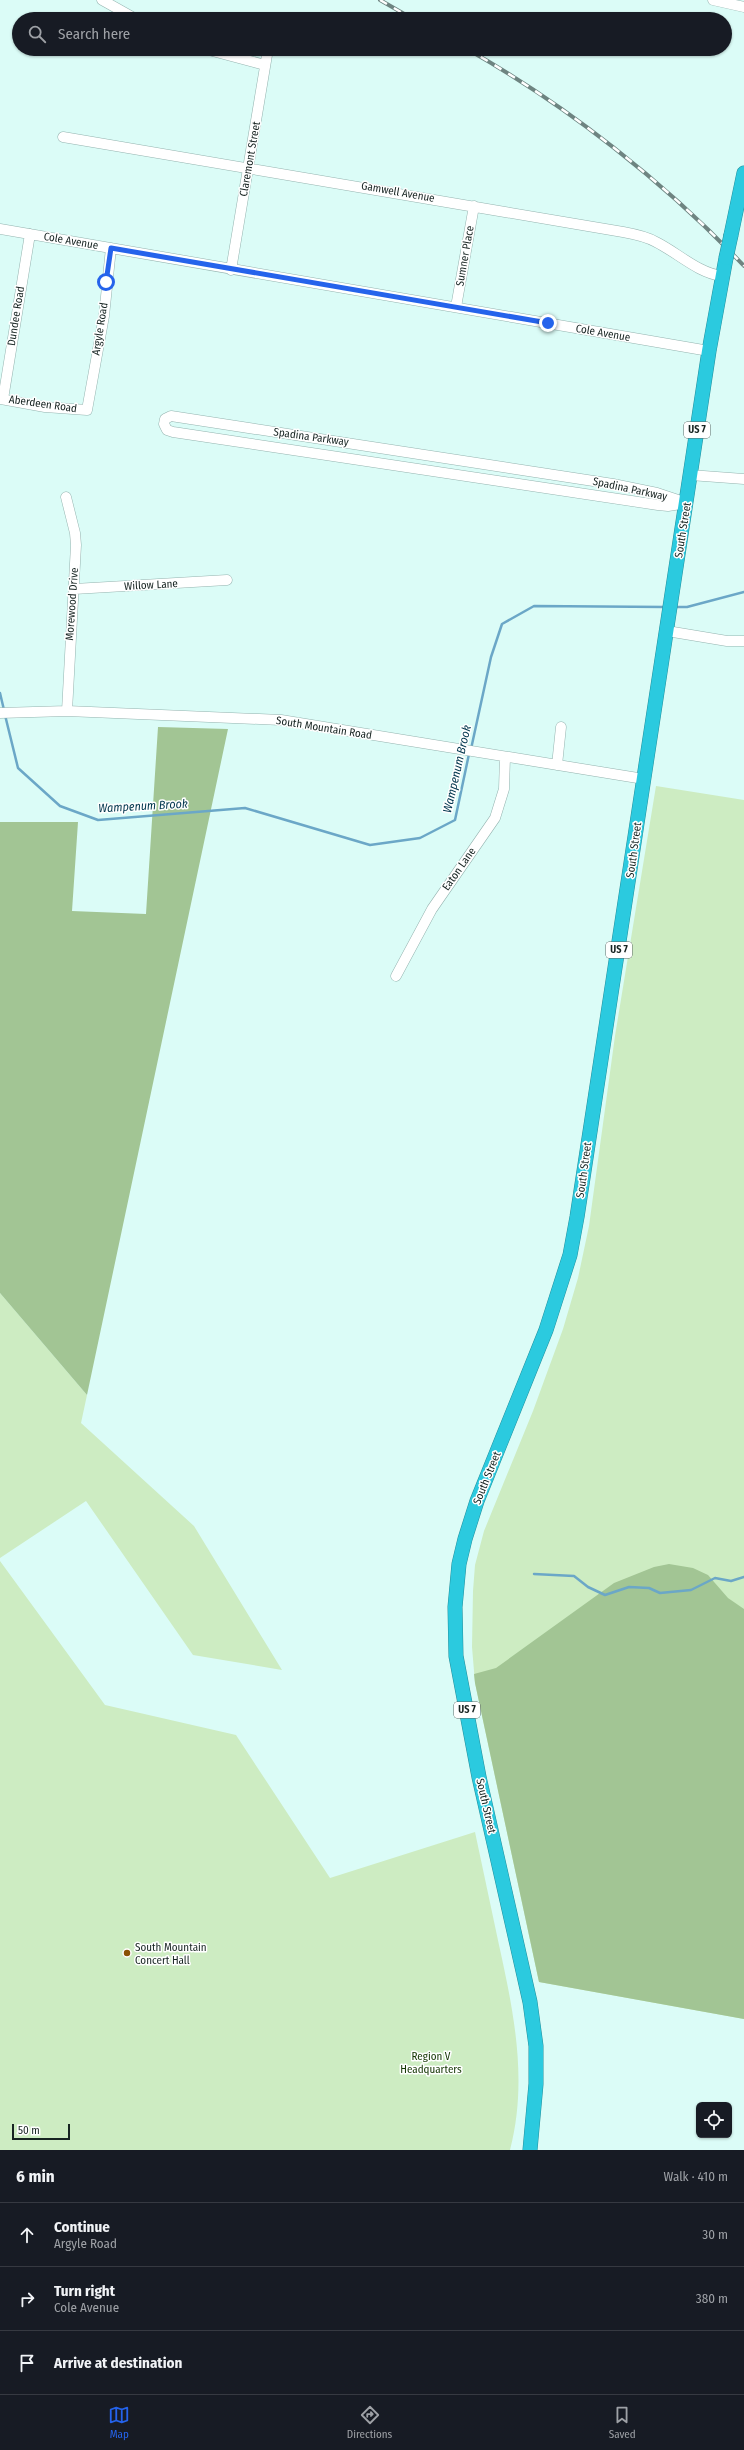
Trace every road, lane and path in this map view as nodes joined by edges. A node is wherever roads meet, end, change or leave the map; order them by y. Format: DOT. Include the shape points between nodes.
graph roads {
  1 [pos="102,0"];
  2 [pos="713,0"];
  3 [pos="744,7"];
  4 [pos="123,12"];
  5 [pos="233,56"];
  6 [pos="267,56"];
  7 [pos="265,64"];
  8 [pos="63,137"];
  9 [pos="248,168"];
  10 [pos="744,173"];
  11 [pos="474,206"];
  12 [pos="0,229"];
  13 [pos="30,234"];
  14 [pos="111,248"];
  15 [pos="231,270"];
  16 [pos="722,276"];
  17 [pos="456,307"];
  18 [pos="709,351"];
  19 [pos="2,399"];
  20 [pos="87,410"];
  21 [pos="414,453"];
  22 [pos="411,467"];
  23 [pos="537,471"];
  24 [pos="690,475"];
  25 [pos="744,479"];
  26 [pos="534,485"];
  27 [pos="66,497"];
  28 [pos="687,503"];
  29 [pos="227,580"];
  30 [pos="74,589"];
  31 [pos="667,631"];
  32 [pos="744,641"];
  33 [pos="67,712"];
  34 [pos="5,713"];
  35 [pos="561,727"];
  36 [pos="505,757"];
  37 [pos="557,766"];
  38 [pos="644,779"];
  39 [pos="396,976"];
  40 [pos="530,2150"];
  1 -- 4 [label="street"];
  2 -- 3 [label="street"];
  5 -- 7 [label="street"];
  6 -- 7 [label="street, Claremont Street"];
  7 -- 9 [label="street, Claremont Street"];
  8 -- 9 [label="street, Gamwell Avenue"];
  9 -- 11 [label="street, Gamwell Avenue"];
  9 -- 15 [label="street, Claremont Street"];
  10 -- 16 [label="highway, South Street / US 7, bridge"];
  11 -- 16 [label="street, Gamwell Avenue" via="638,235 655,241 695,266"];
  11 -- 17 [label="street, Sumner Place"];
  12 -- 13 [label="street, Cole Avenue"];
  13 -- 14 [label="street, Cole Avenue"];
  13 -- 19 [label="street, Dundee Road"];
  14 -- 15 [label="street, Cole Avenue"];
  14 -- 20 [label="street, Argyle Road" via="104,316"];
  15 -- 17 [label="street, Cole Avenue"];
  16 -- 18 [label="highway, South Street / US 7"];
  17 -- 18 [label="street, Cole Avenue"];
  18 -- 24 [label="highway, South Street / US 7"];
  19 -- 20 [label="street, Aberdeen Road" via="45,407"];
  21 -- 22 [label="street"];
  21 -- 22 [label="street, Spadina Parkway" via="171,416 164,421 165,428 173,432"];
  21 -- 23 [label="street, Spadina Parkway"];
  22 -- 26 [label="street, Spadina Parkway"];
  23 -- 26 [label="street"];
  23 -- 28 [label="street, Spadina Parkway" via="658,493"];
  24 -- 25 [label="street"];
  24 -- 28 [label="highway, South Street / US 7"];
  26 -- 28 [label="street, Spadina Parkway" via="658,505"];
  27 -- 30 [label="street, Morewood Drive" via="75,533"];
  28 -- 31 [label="highway, South Street / US 7"];
  29 -- 30 [label="street, Willow Lane"];
  30 -- 33 [label="street, Morewood Drive"];
  31 -- 32 [label="street" via="727,641"];
  31 -- 38 [label="highway, South Street / US 7"];
  33 -- 34 [label="street, South Mountain Road"];
  33 -- 36 [label="street, South Mountain Road" via="281,720"];
  35 -- 37 [label="street"];
  36 -- 37 [label="street, South Mountain Road"];
  36 -- 39 [label="street, Eaton Lane" via="504,789 495,818 432,909"];
  37 -- 38 [label="street, South Mountain Road"];
  38 -- 40 [label="highway, South Street / US 7" via="578,1218 570,1255 539,1350 477,1501 459,1564 455,1607 456,1656 530,2002 536,2046 536,2084"];
}
